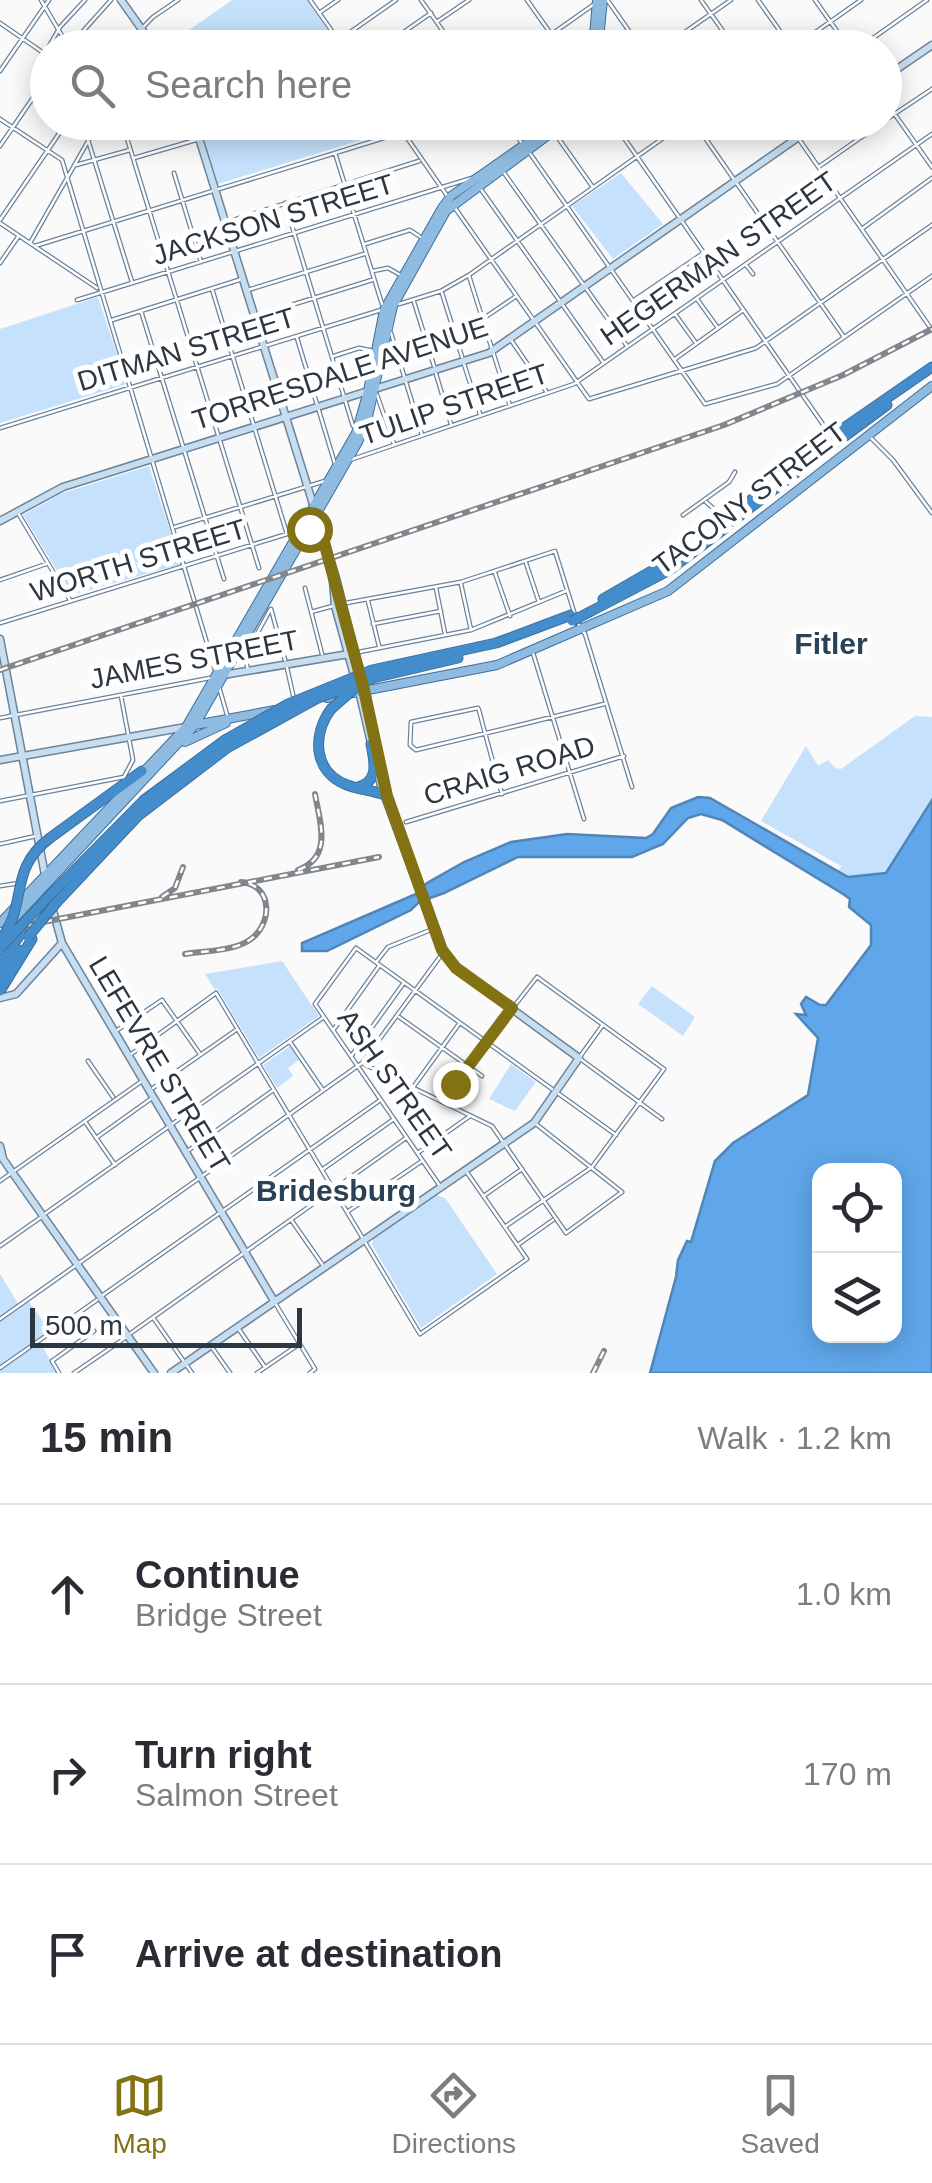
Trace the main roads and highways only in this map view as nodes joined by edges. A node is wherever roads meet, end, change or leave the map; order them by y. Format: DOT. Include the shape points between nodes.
graph roads {
  1 [pos="121,0"];
  2 [pos="601,0"];
  3 [pos="142,30"];
  4 [pos="598,30"];
  5 [pos="932,45"];
  6 [pos="902,66"];
  7 [pos="199,140"];
  8 [pos="537,140"];
  9 [pos="795,140"];
  10 [pos="526,148"];
  11 [pos="451,201"];
  12 [pos="388,308"];
  13 [pos="384,321"];
  14 [pos="932,370"];
  15 [pos="371,390"];
  16 [pos="930,390"];
  17 [pos="285,418"];
  18 [pos="346,459"];
  19 [pos="316,512"];
  20 [pos="0,522"];
  21 [pos="576,619"];
  22 [pos="0,640"];
  23 [pos="351,653"];
  24 [pos="2,665"];
  25 [pos="373,676"];
  26 [pos="220,679"];
  27 [pos="362,691"];
  28 [pos="341,695"];
  29 [pos="246,716"];
  30 [pos="364,718"];
  31 [pos="190,726"];
  32 [pos="226,744"];
  33 [pos="370,744"];
  34 [pos="177,748"];
  35 [pos="23,755"];
  36 [pos="0,760"];
  37 [pos="134,760"];
  38 [pos="142,771"];
  39 [pos="355,788"];
  40 [pos="113,791"];
  41 [pos="387,796"];
  42 [pos="135,813"];
  43 [pos="50,889"];
  44 [pos="0,924"];
  45 [pos="27,936"];
  46 [pos="0,941"];
  47 [pos="62,943"];
  48 [pos="0,963"];
  49 [pos="1,988"];
  50 [pos="0,1146"];
  51 [pos="274,1301"];
  52 [pos="154,1373"];
  53 [pos="171,1373"];
  1 -- 3 [label="main road"];
  2 -- 4 [label="main road"];
  5 -- 6 [label="main road"];
  7 -- 17 [label="main road"];
  8 -- 10 [label="main road"];
  9 -- 15 [label="main road, TORRESDALE AVENUE" via="493,351"];
  10 -- 11 [label="main road"];
  10 -- 11 [label="main road"];
  11 -- 12 [label="main road"];
  11 -- 12 [label="main road"];
  12 -- 13 [label="main road"];
  13 -- 15 [label="main road"];
  13 -- 15 [label="main road"];
  14 -- 21 [label="highway" via="727,523"];
  15 -- 17 [label="main road, TORRESDALE AVENUE"];
  15 -- 18 [label="main road"];
  15 -- 18 [label="main road" via="367,421"];
  16 -- 21 [label="main road, TACONY STREET" via="674,588"];
  17 -- 19 [label="main road"];
  17 -- 20 [label="main road, TORRESDALE AVENUE" via="63,486"];
  18 -- 19 [label="main road"];
  19 -- 23 [label="main road"];
  19 -- 26 [label="main road"];
  21 -- 25 [label="highway" via="506,646"];
  21 -- 25 [label="highway" via="486,646 403,661"];
  21 -- 27 [label="main road, TACONY STREET" via="497,665"];
  22 -- 24 [label="main road, LEFEVRE STREET"];
  23 -- 26 [label="main road, JAMES STREET"];
  23 -- 27 [label="main road"];
  24 -- 35 [label="main road, LEFEVRE STREET"];
  25 -- 32 [label="highway, bridge"];
  25 -- 39 [label="highway, bridge" via="344,695 321,727 318,754 335,779"];
  26 -- 31 [label="main road"];
  27 -- 28 [label="main road, TACONY STREET"];
  27 -- 30 [label="main road"];
  27 -- 41 [label="main road"];
  28 -- 29 [label="main road, TACONY STREET"];
  28 -- 30 [label="main road"];
  29 -- 31 [label="main road, TACONY STREET"];
  29 -- 34 [label="main road"];
  30 -- 33 [label="main road"];
  31 -- 34 [label="main road"];
  31 -- 35 [label="main road, TACONY STREET"];
  31 -- 38 [label="main road"];
  32 -- 42 [label="highway"];
  32 -- 42 [label="highway"];
  33 -- 39 [label="highway" via="372,778"];
  33 -- 41 [label="main road"];
  34 -- 43 [label="main road"];
  35 -- 36 [label="main road, TACONY STREET"];
  35 -- 43 [label="main road, LEFEVRE STREET"];
  37 -- 40 [label="highway" via="133,774"];
  38 -- 40 [label="highway"];
  38 -- 43 [label="main road"];
  39 -- 41 [label="highway"];
  40 -- 46 [label="highway, bridge" via="28,860"];
  41 -- 51 [label="main road" via="443,952 579,1058 534,1122"];
  42 -- 43 [label="highway"];
  42 -- 43 [label="highway"];
  43 -- 44 [label="main road"];
  43 -- 45 [label="highway, bridge"];
  43 -- 46 [label="highway, bridge"];
  43 -- 47 [label="main road, LEFEVRE STREET"];
  45 -- 48 [label="highway"];
  45 -- 49 [label="highway"];
  47 -- 49 [label="main road" via="16,994"];
  47 -- 51 [label="main road, LEFEVRE STREET"];
  50 -- 52 [label="main road"];
  51 -- 53 [label="main road"];
}
